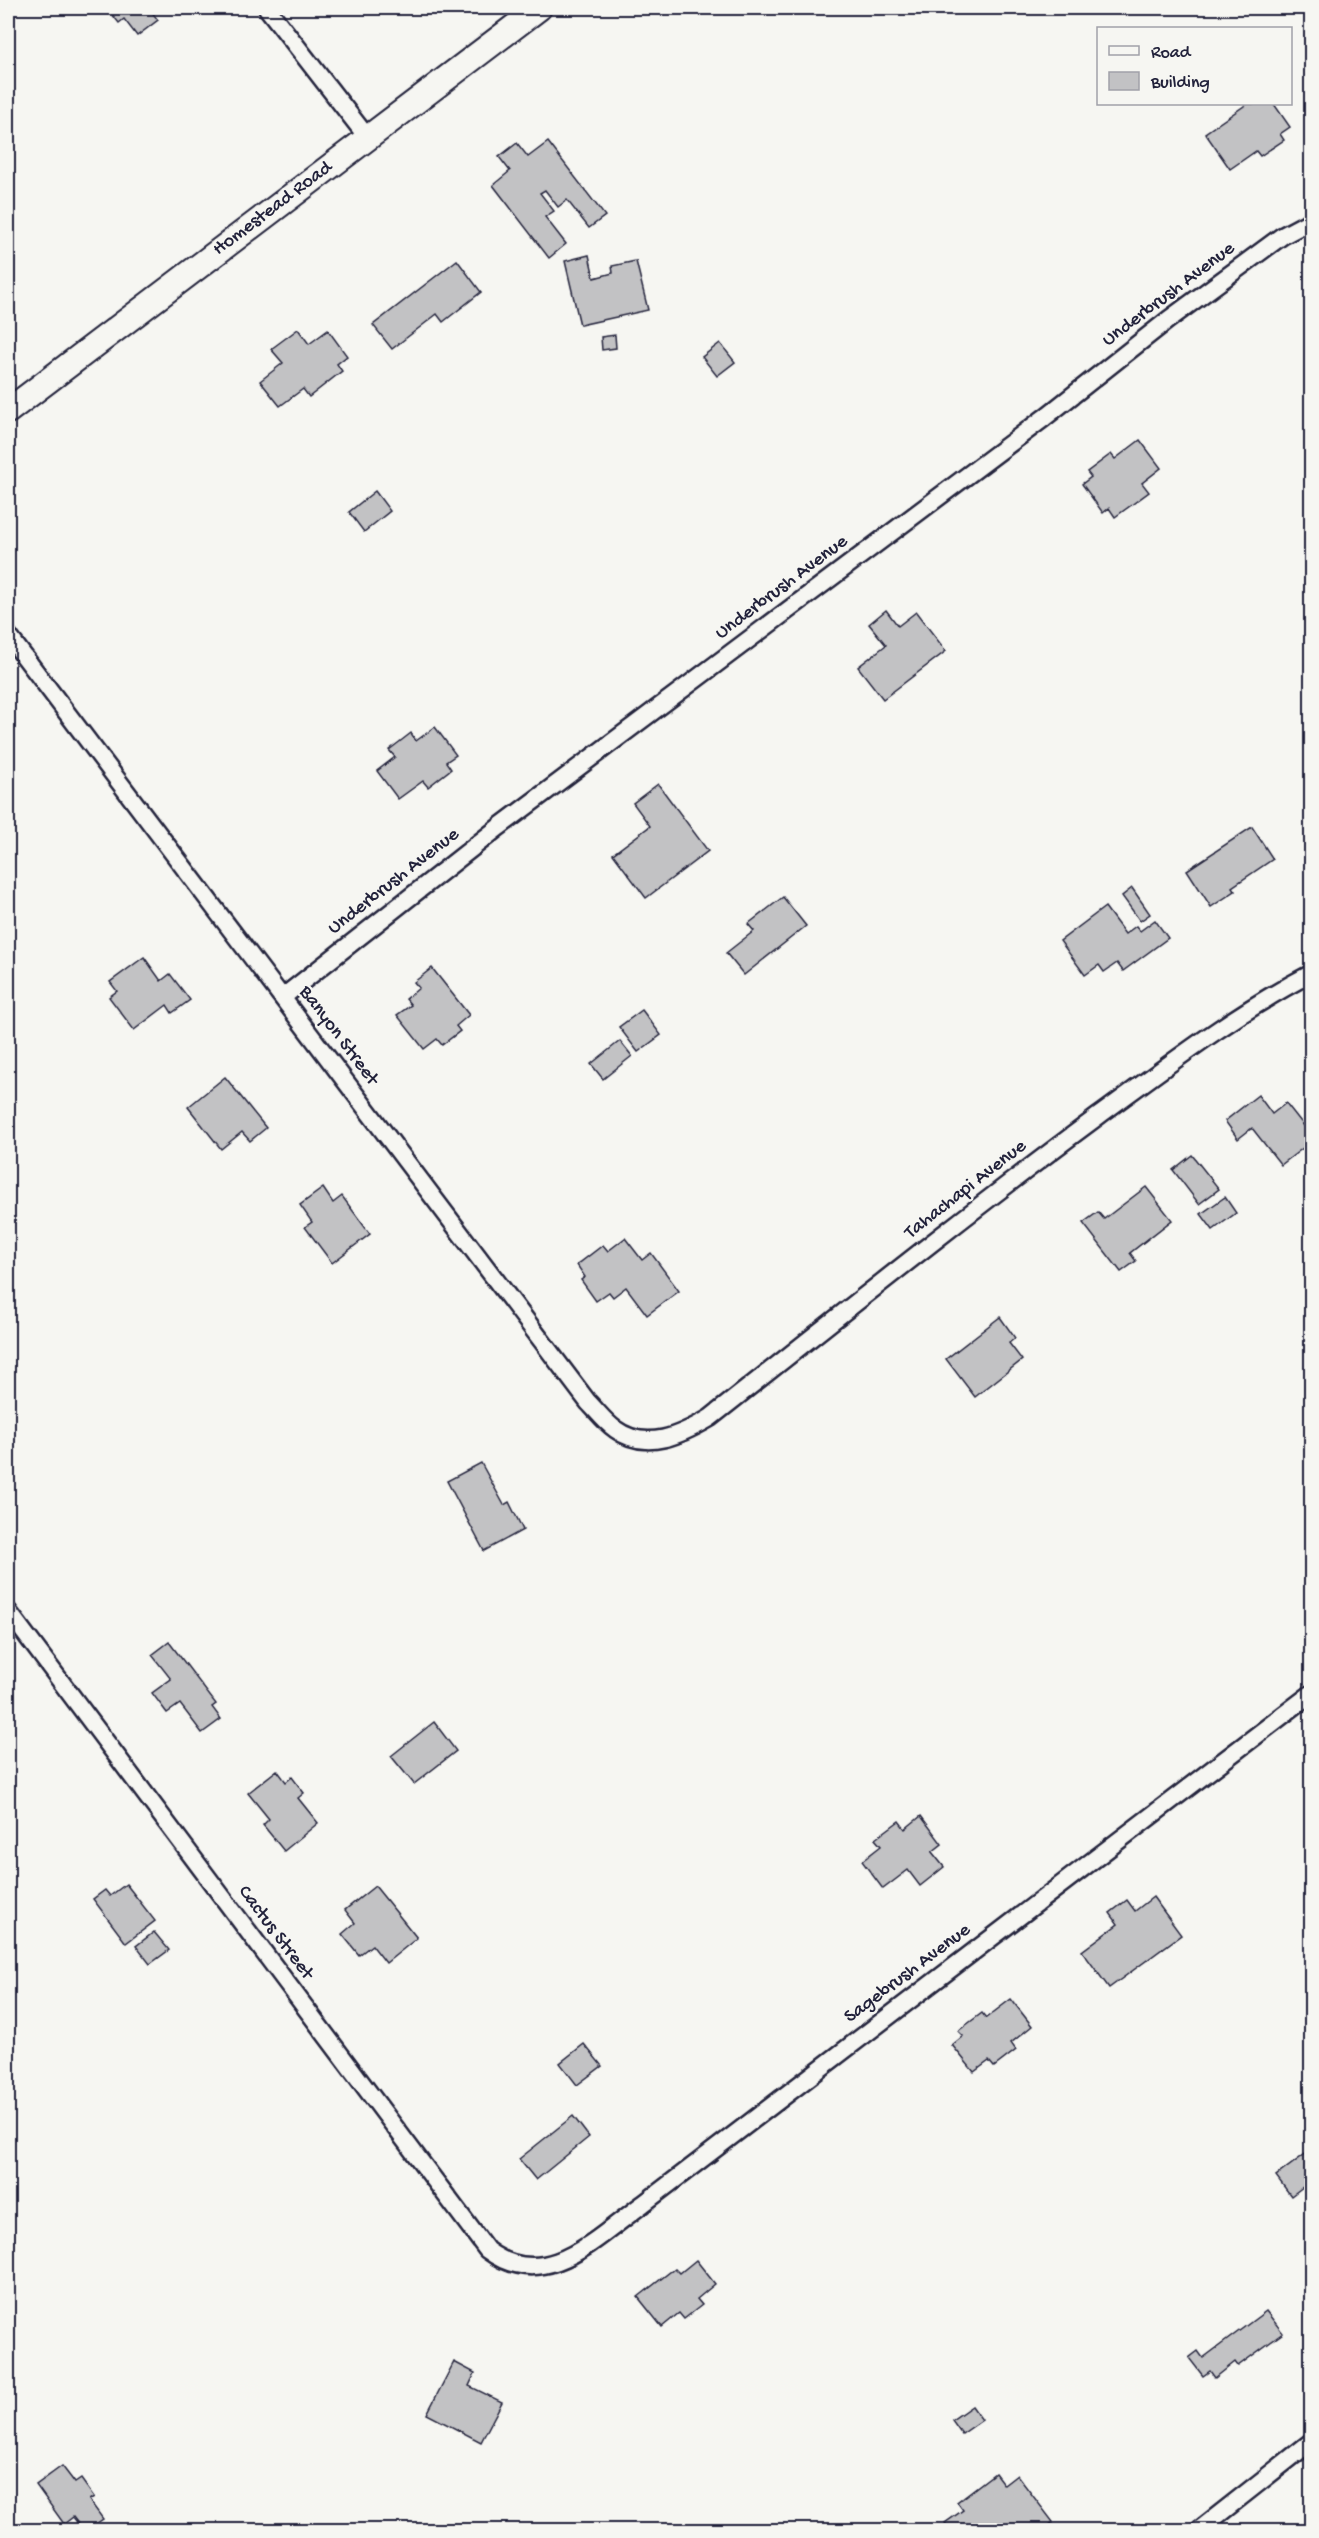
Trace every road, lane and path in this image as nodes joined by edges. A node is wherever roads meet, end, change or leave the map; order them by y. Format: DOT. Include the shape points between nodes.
graph roads {
  1 [pos="267,8"];
  2 [pos="539,8"];
  3 [pos="367,137"];
  4 [pos="1311,220"];
  5 [pos="8,411"];
  6 [pos="8,635"];
  7 [pos="1311,973"];
  8 [pos="283,997"];
  9 [pos="651,1440"];
  10 [pos="8,1611"];
  11 [pos="1311,1693"];
  12 [pos="520,2267"];
  13 [pos="1311,2441"];
  14 [pos="1199,2530"];
  1 -- 3 [label="street"];
  2 -- 3 [label="main road, Homestead Road"];
  3 -- 5 [label="main road, Homestead Road"];
  4 -- 8 [label="street, Underbrush Avenue" via="1282,236 1168,320 1044,418 499,827"];
  6 -- 8 [label="street, Banyon Street"];
  7 -- 9 [label="street, Tahachapi Avenue" via="1212,1033 1028,1169 710,1418 679,1436"];
  8 -- 9 [label="street, Banyon Street" via="588,1402 615,1429"];
  10 -- 12 [label="street, Cactus Street" via="487,2250"];
  11 -- 12 [label="street, Sagebrush Avenue" via="572,2256 543,2267"];
  13 -- 14 [label="street"];
}
